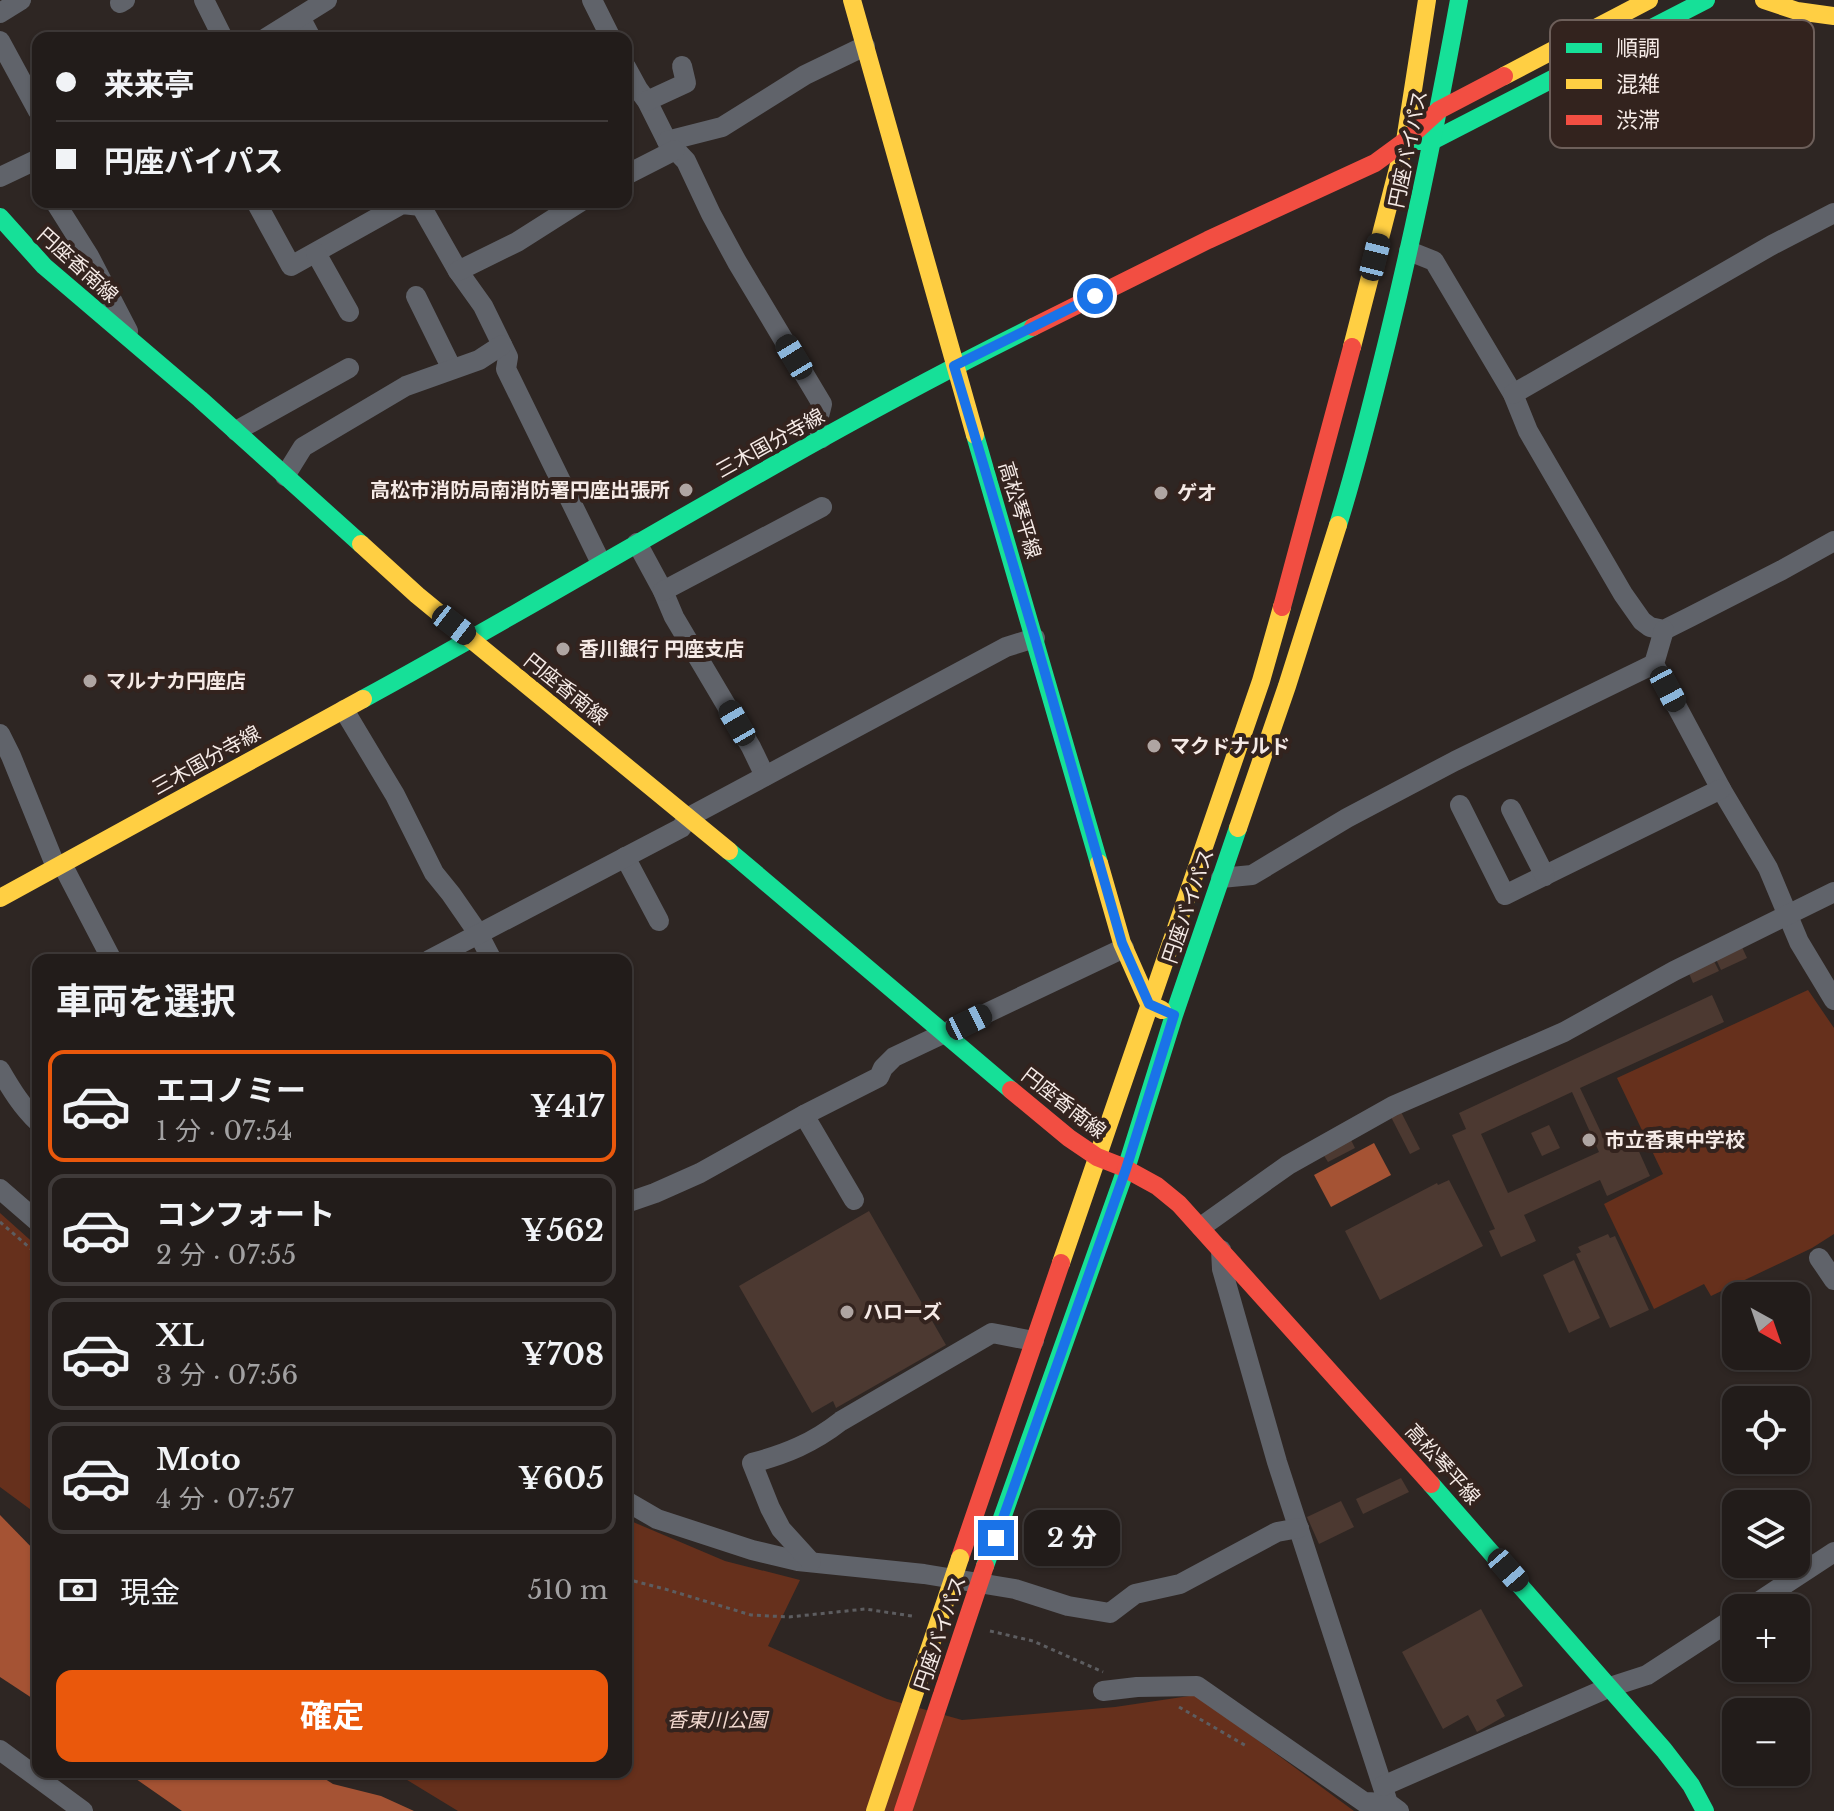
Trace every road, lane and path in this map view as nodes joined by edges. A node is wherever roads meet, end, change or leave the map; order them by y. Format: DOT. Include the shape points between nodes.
graph roads {
  1 [pos="21,0"];
  2 [pos="204,0"];
  3 [pos="327,0"];
  4 [pos="592,0"];
  5 [pos="852,0"];
  6 [pos="1427,0"];
  7 [pos="1459,0"];
  8 [pos="1649,0"];
  9 [pos="1706,0"];
  10 [pos="1764,0"];
  11 [pos="0,13"];
  12 [pos="1834,16"];
  13 [pos="300,17"];
  14 [pos="1611,20"];
  15 [pos="1667,20"];
  16 [pos="220,32"];
  17 [pos="276,32"];
  18 [pos="308,32"];
  19 [pos="608,32"];
  20 [pos="0,41"];
  21 [pos="865,46"];
  22 [pos="1550,52"];
  23 [pos="682,66"];
  24 [pos="1550,80"];
  25 [pos="637,95"];
  26 [pos="32,100"];
  27 [pos="1439,110"];
  28 [pos="1405,141"];
  29 [pos="1432,141"];
  30 [pos="671,145"];
  31 [pos="32,165"];
  32 [pos="632,171"];
  33 [pos="0,177"];
  34 [pos="59,208"];
  35 [pos="259,208"];
  36 [pos="405,208"];
  37 [pos="416,208"];
  38 [pos="571,208"];
  39 [pos="1834,213"];
  40 [pos="0,217"];
  41 [pos="1409,251"];
  42 [pos="316,253"];
  43 [pos="458,271"];
  44 [pos="416,296"];
  45 [pos="349,312"];
  46 [pos="135,344"];
  47 [pos="502,345"];
  48 [pos="954,366"];
  49 [pos="349,368"];
  50 [pos="452,369"];
  51 [pos="1513,394"];
  52 [pos="236,431"];
  53 [pos="822,438"];
  54 [pos="285,476"];
  55 [pos="822,507"];
  56 [pos="1834,541"];
  57 [pos="637,543"];
  58 [pos="601,563"];
  59 [pos="663,591"];
  60 [pos="1664,630"];
  61 [pos="1035,638"];
  62 [pos="473,639"];
  63 [pos="1654,664"];
  64 [pos="344,710"];
  65 [pos="0,734"];
  66 [pos="765,776"];
  67 [pos="1721,789"];
  68 [pos="1460,805"];
  69 [pos="1511,809"];
  70 [pos="689,817"];
  71 [pos="625,857"];
  72 [pos="59,865"];
  73 [pos="1545,876"];
  74 [pos="1221,878"];
  75 [pos="1834,892"];
  76 [pos="0,898"];
  77 [pos="1787,916"];
  78 [pos="659,921"];
  79 [pos="478,933"];
  80 [pos="1124,948"];
  81 [pos="109,954"];
  82 [pos="440,954"];
  83 [pos="489,954"];
  84 [pos="1834,1000"];
  85 [pos="1149,1004"];
  86 [pos="1174,1015"];
  87 [pos="943,1035"];
  88 [pos="0,1070"];
  89 [pos="804,1115"];
  90 [pos="32,1117"];
  91 [pos="1097,1157"];
  92 [pos="1126,1169"];
  93 [pos="0,1189"];
  94 [pos="854,1200"];
  95 [pos="632,1201"];
  96 [pos="32,1217"];
  97 [pos="0,1222"];
  98 [pos="1201,1227"];
  99 [pos="32,1250"];
  100 [pos="1221,1250"];
  101 [pos="1819,1258"];
  102 [pos="1834,1280"];
  103 [pos="1034,1341"];
  104 [pos="632,1504"];
  105 [pos="1299,1528"];
  106 [pos="1834,1552"];
  107 [pos="811,1562"];
  108 [pos="632,1581"];
  109 [pos="1770,1594"];
  110 [pos="923,1618"];
  111 [pos="1722,1626"];
  112 [pos="983,1630"];
  113 [pos="1137,1687"];
  114 [pos="1610,1687"];
  115 [pos="1103,1691"];
  116 [pos="1177,1706"];
  117 [pos="1252,1749"];
  118 [pos="0,1750"];
  119 [pos="32,1774"];
  120 [pos="38,1778"];
  121 [pos="1391,1803"];
  122 [pos="83,1811"];
  123 [pos="875,1811"];
  124 [pos="903,1811"];
  125 [pos="1705,1811"];
  1 -- 11 [label="street"];
  2 -- 16 [label="street"];
  3 -- 13 [label="street"];
  4 -- 19 [label="street"];
  5 -- 21 [label="main road, 高松琴平線"];
  6 -- 28 [label="main road, 円座バイパス"];
  7 -- 27 [label="main road, 円座バイパス"];
  8 -- 14 [label="main road, 三木国分寺線"];
  9 -- 15 [label="main road"];
  10 -- 12 [label="main road"];
  13 -- 17 [label="street"];
  13 -- 18 [label="street"];
  20 -- 26 [label="street"];
  21 -- 30 [label="street" via="805,75 722,127"];
  21 -- 48 [label="main road, 高松琴平線"];
  22 -- 27 [label="main road, 三木国分寺線"];
  23 -- 25 [label="street" via="686,83"];
  24 -- 29 [label="main road"];
  25 -- 30 [label="street"];
  27 -- 28 [label="main road, 三木国分寺線"];
  27 -- 29 [label="main road, 円座バイパス"];
  28 -- 29 [label="main road"];
  28 -- 48 [label="main road, 三木国分寺線" via="1375,163"];
  28 -- 85 [label="main road, 円座バイパス" via="1261,681"];
  29 -- 41 [label="main road, 円座バイパス"];
  30 -- 32 [label="street"];
  30 -- 53 [label="street" via="686,161 737,262 822,404 817,424"];
  31 -- 33 [label="street"];
  34 -- 46 [label="street"];
  35 -- 42 [label="street" via="291,266"];
  36 -- 42 [label="street"];
  37 -- 43 [label="street"];
  38 -- 43 [label="street"];
  39 -- 51 [label="street"];
  40 -- 46 [label="main road, 円座香南線" via="44,266"];
  41 -- 51 [label="street" via="1434,261"];
  41 -- 74 [label="main road, 円座バイパス" via="1358,460"];
  42 -- 45 [label="street"];
  43 -- 47 [label="street"];
  44 -- 50 [label="street"];
  46 -- 52 [label="main road, 円座香南線"];
  47 -- 50 [label="street"];
  47 -- 58 [label="street" via="506,369"];
  48 -- 53 [label="main road, 三木国分寺線"];
  48 -- 61 [label="main road, 高松琴平線"];
  49 -- 52 [label="street"];
  50 -- 54 [label="street" via="406,386 303,447"];
  51 -- 60 [label="street" via="1528,431 1623,594 1642,621"];
  52 -- 54 [label="main road, 円座香南線"];
  53 -- 57 [label="main road, 三木国分寺線"];
  54 -- 62 [label="main road, 円座香南線"];
  55 -- 59 [label="street"];
  56 -- 60 [label="street"];
  57 -- 58 [label="main road, 三木国分寺線"];
  57 -- 59 [label="street"];
  58 -- 62 [label="main road, 三木国分寺線"];
  59 -- 66 [label="street"];
  60 -- 63 [label="street"];
  61 -- 66 [label="street" via="1006,647"];
  61 -- 80 [label="main road, 高松琴平線"];
  62 -- 64 [label="main road, 三木国分寺線"];
  62 -- 70 [label="main road, 円座香南線"];
  63 -- 67 [label="street"];
  63 -- 74 [label="street" via="1441,768 1252,875"];
  64 -- 72 [label="main road, 三木国分寺線"];
  64 -- 79 [label="street" via="434,873"];
  65 -- 72 [label="street"];
  66 -- 70 [label="street"];
  67 -- 73 [label="street"];
  67 -- 77 [label="street" via="1768,868"];
  68 -- 73 [label="street" via="1505,895"];
  69 -- 73 [label="street"];
  70 -- 71 [label="street" via="681,828"];
  70 -- 87 [label="main road, 円座香南線"];
  71 -- 78 [label="street"];
  71 -- 79 [label="street"];
  72 -- 76 [label="main road, 三木国分寺線"];
  72 -- 81 [label="street"];
  74 -- 86 [label="main road, 円座バイパス"];
  75 -- 77 [label="street"];
  77 -- 84 [label="street"];
  77 -- 98 [label="street" via="1564,1032 1393,1106 1288,1165"];
  79 -- 82 [label="street"];
  79 -- 83 [label="street"];
  80 -- 85 [label="main road, 高松琴平線"];
  80 -- 87 [label="street"];
  85 -- 86 [label="main road"];
  85 -- 91 [label="main road, 円座バイパス"];
  86 -- 92 [label="main road, 円座バイパス"];
  87 -- 89 [label="street" via="894,1057 879,1077"];
  87 -- 91 [label="main road, 円座香南線"];
  88 -- 90 [label="street"];
  89 -- 94 [label="street"];
  89 -- 95 [label="street" via="700,1173"];
  91 -- 92 [label="main road, 円座香南線"];
  91 -- 103 [label="main road, 円座バイパス"];
  92 -- 98 [label="main road, 高松琴平線" via="1157,1186"];
  92 -- 124 [label="main road, 円座バイパス, bridge"];
  93 -- 96 [label="street"];
  97 -- 99 [label="path"];
  98 -- 100 [label="main road, 高松琴平線"];
  100 -- 105 [label="street" via="1222,1269"];
  100 -- 114 [label="main road, 高松琴平線"];
  101 -- 102 [label="street"];
  103 -- 107 [label="street" via="992,1333 820,1437 752,1463 781,1529"];
  103 -- 123 [label="main road, 円座バイパス, bridge"];
  104 -- 107 [label="street" via="657,1519 752,1550"];
  105 -- 107 [label="street" via="1277,1532 1180,1584 1135,1594 1110,1613 1000,1586"];
  105 -- 121 [label="street"];
  106 -- 109 [label="street"];
  108 -- 110 [label="path" via="751,1615 865,1609"];
  111 -- 114 [label="street" via="1647,1675"];
  112 -- 113 [label="path" via="1033,1641"];
  113 -- 115 [label="street"];
  113 -- 121 [label="street" via="1197,1686 1364,1802"];
  114 -- 121 [label="street"];
  114 -- 125 [label="main road, 高松琴平線" via="1691,1785"];
  116 -- 117 [label="path"];
  118 -- 119 [label="street"];
  120 -- 122 [label="street"];
}
